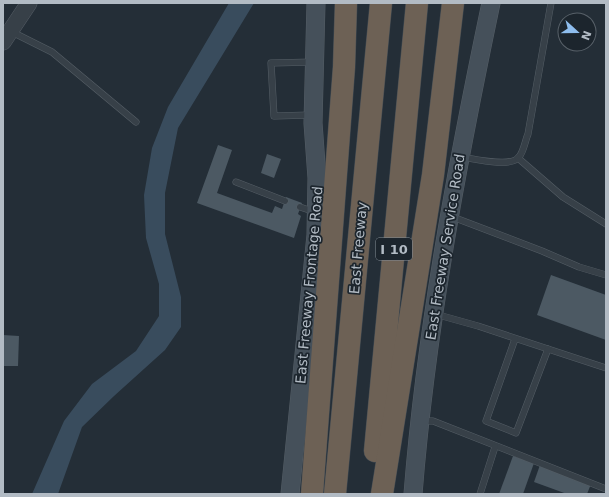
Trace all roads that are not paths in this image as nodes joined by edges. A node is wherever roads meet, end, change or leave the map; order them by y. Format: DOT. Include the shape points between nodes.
graph roads {
  1 [pos="29,3"];
  2 [pos="316,3"];
  3 [pos="346,3"];
  4 [pos="381,3"];
  5 [pos="417,3"];
  6 [pos="453,3"];
  7 [pos="491,3"];
  8 [pos="551,3"];
  9 [pos="7,37"];
  10 [pos="315,62"];
  11 [pos="314,114"];
  12 [pos="136,122"];
  13 [pos="460,157"];
  14 [pos="518,158"];
  15 [pos="236,182"];
  16 [pos="285,201"];
  17 [pos="450,216"];
  18 [pos="606,224"];
  19 [pos="606,275"];
  20 [pos="433,314"];
  21 [pos="515,339"];
  22 [pos="548,349"];
  23 [pos="606,368"];
  24 [pos="419,421"];
  25 [pos="495,447"];
  26 [pos="605,490"];
  27 [pos="290,494"];
  28 [pos="312,494"];
  29 [pos="335,494"];
  30 [pos="371,494"];
  31 [pos="382,494"];
  32 [pos="413,494"];
  33 [pos="480,494"];
  1 -- 9 [label="street"];
  2 -- 10 [label="main road, East Freeway Frontage Road"];
  3 -- 28 [label="highway" via="344,67"];
  4 -- 29 [label="highway, East Freeway / I 10"];
  5 -- 30 [label="highway, I 10"];
  6 -- 31 [label="highway" via="433,175"];
  7 -- 13 [label="main road, East Freeway Service Road"];
  8 -- 14 [label="lane" via="528,134"];
  9 -- 12 [label="lane" via="52,52"];
  10 -- 11 [label="main road, East Freeway Frontage Road"];
  10 -- 11 [label="lane" via="271,63 274,116"];
  11 -- 27 [label="main road, East Freeway Frontage Road" via="317,178 308,210"];
  13 -- 14 [label="lane" via="510,163"];
  13 -- 17 [label="main road, East Freeway Service Road"];
  14 -- 18 [label="lane" via="563,197"];
  15 -- 16 [label="lane"];
  17 -- 19 [label="lane" via="579,267"];
  17 -- 20 [label="main road, East Freeway Service Road"];
  20 -- 21 [label="lane"];
  20 -- 24 [label="main road, East Freeway Service Road"];
  21 -- 22 [label="lane"];
  21 -- 22 [label="lane" via="486,421 516,432"];
  22 -- 23 [label="lane"];
  24 -- 25 [label="lane" via="433,421"];
  24 -- 32 [label="main road, East Freeway Service Road"];
  25 -- 26 [label="lane"];
  25 -- 33 [label="lane"];
}
